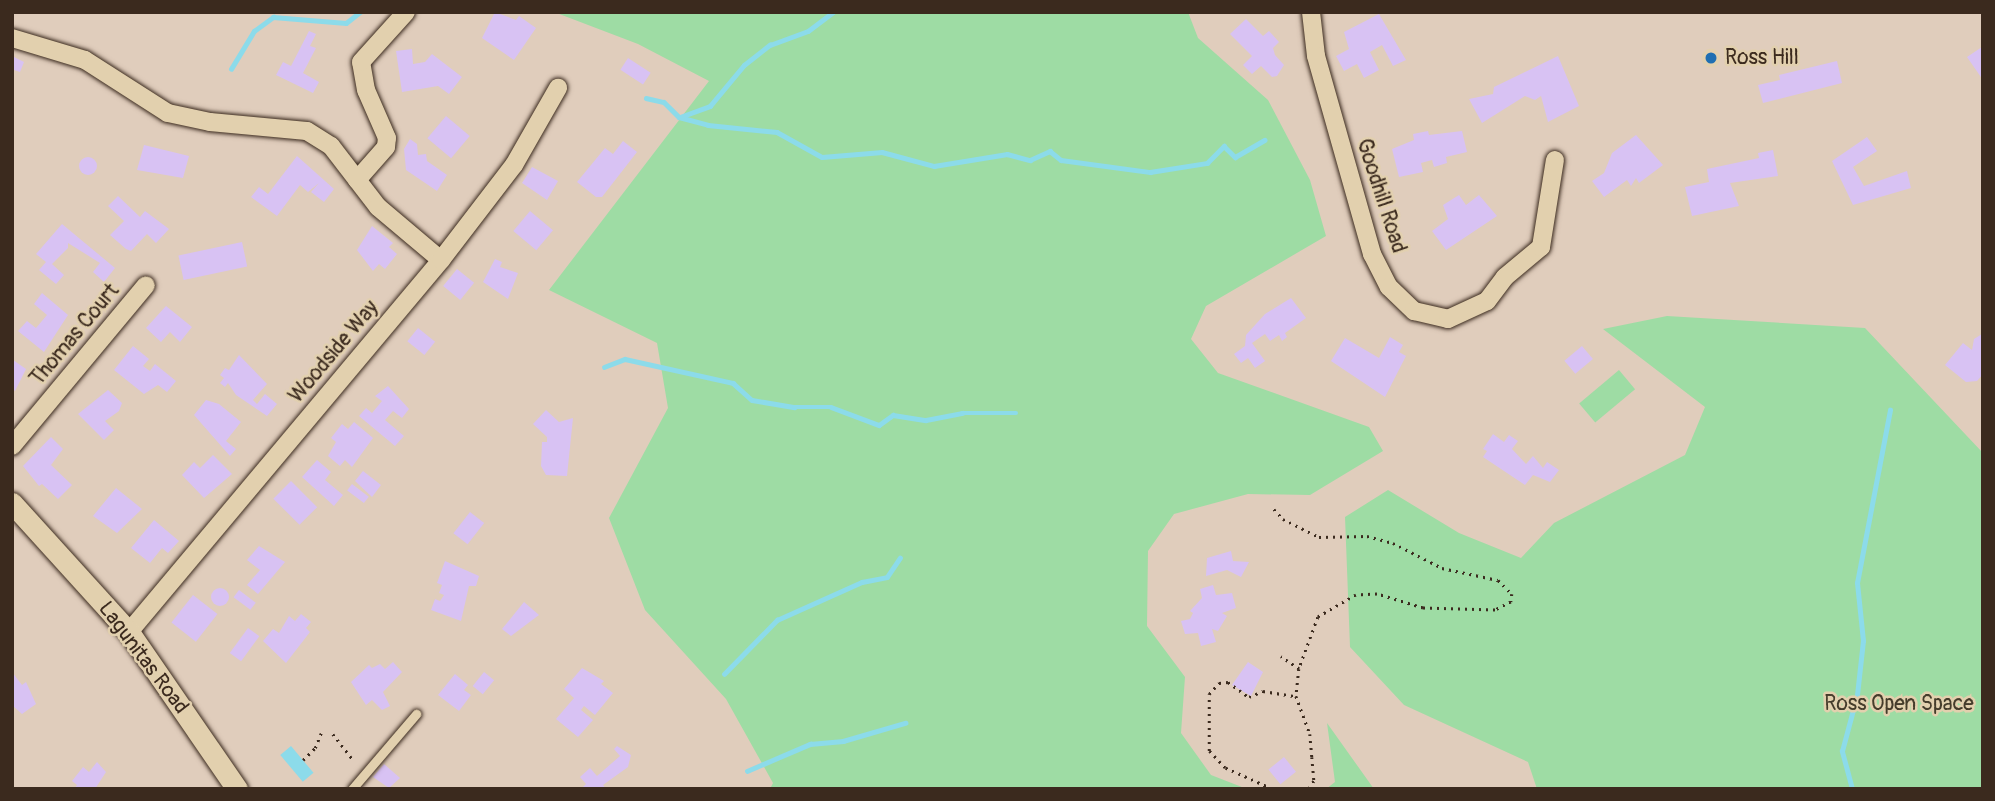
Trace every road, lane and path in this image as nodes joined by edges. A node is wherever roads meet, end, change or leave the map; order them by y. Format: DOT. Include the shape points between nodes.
graph roads {
  1 [pos="406,12"];
  2 [pos="1311,12"];
  3 [pos="12,38"];
  4 [pos="558,88"];
  5 [pos="1555,160"];
  6 [pos="357,180"];
  7 [pos="441,260"];
  8 [pos="146,285"];
  9 [pos="12,446"];
  10 [pos="12,503"];
  11 [pos="1274,509"];
  12 [pos="129,632"];
  13 [pos="1281,657"];
  14 [pos="1300,669"];
  15 [pos="1296,696"];
  16 [pos="415,713"];
  17 [pos="321,733"];
  18 [pos="333,734"];
  19 [pos="352,758"];
  20 [pos="303,760"];
  21 [pos="237,789"];
  22 [pos="352,789"];
  23 [pos="1272,789"];
  24 [pos="1309,789"];
  1 -- 6 [label="street" via="361,62 366,90 387,138 386,148"];
  2 -- 5 [label="street, Goodhill Road" via="1316,56 1372,254 1389,287 1414,311 1448,319 1487,301 1505,277 1541,247"];
  3 -- 6 [label="street" via="85,60 169,113 210,122 307,131 331,146"];
  4 -- 7 [label="street, Woodside Way" via="514,165"];
  6 -- 7 [label="street" via="378,207"];
  7 -- 12 [label="street, Woodside Way"];
  8 -- 9 [label="street, Thomas Court"];
  10 -- 12 [label="street, Lagunitas Road"];
  11 -- 14 [label="path" via="1283,519 1319,537 1367,536 1393,543 1442,568 1498,580 1512,594 1511,602 1495,610 1423,608 1377,594 1356,595 1318,617"];
  12 -- 21 [label="street, Lagunitas Road"];
  13 -- 14 [label="path"];
  14 -- 15 [label="path"];
  15 -- 23 [label="path" via="1263,691 1249,697 1228,682 1219,683 1209,694 1209,751 1225,768"];
  15 -- 24 [label="path" via="1310,734 1314,781"];
  16 -- 22 [label="lane"];
  17 -- 20 [label="path"];
  18 -- 19 [label="path"];
}
